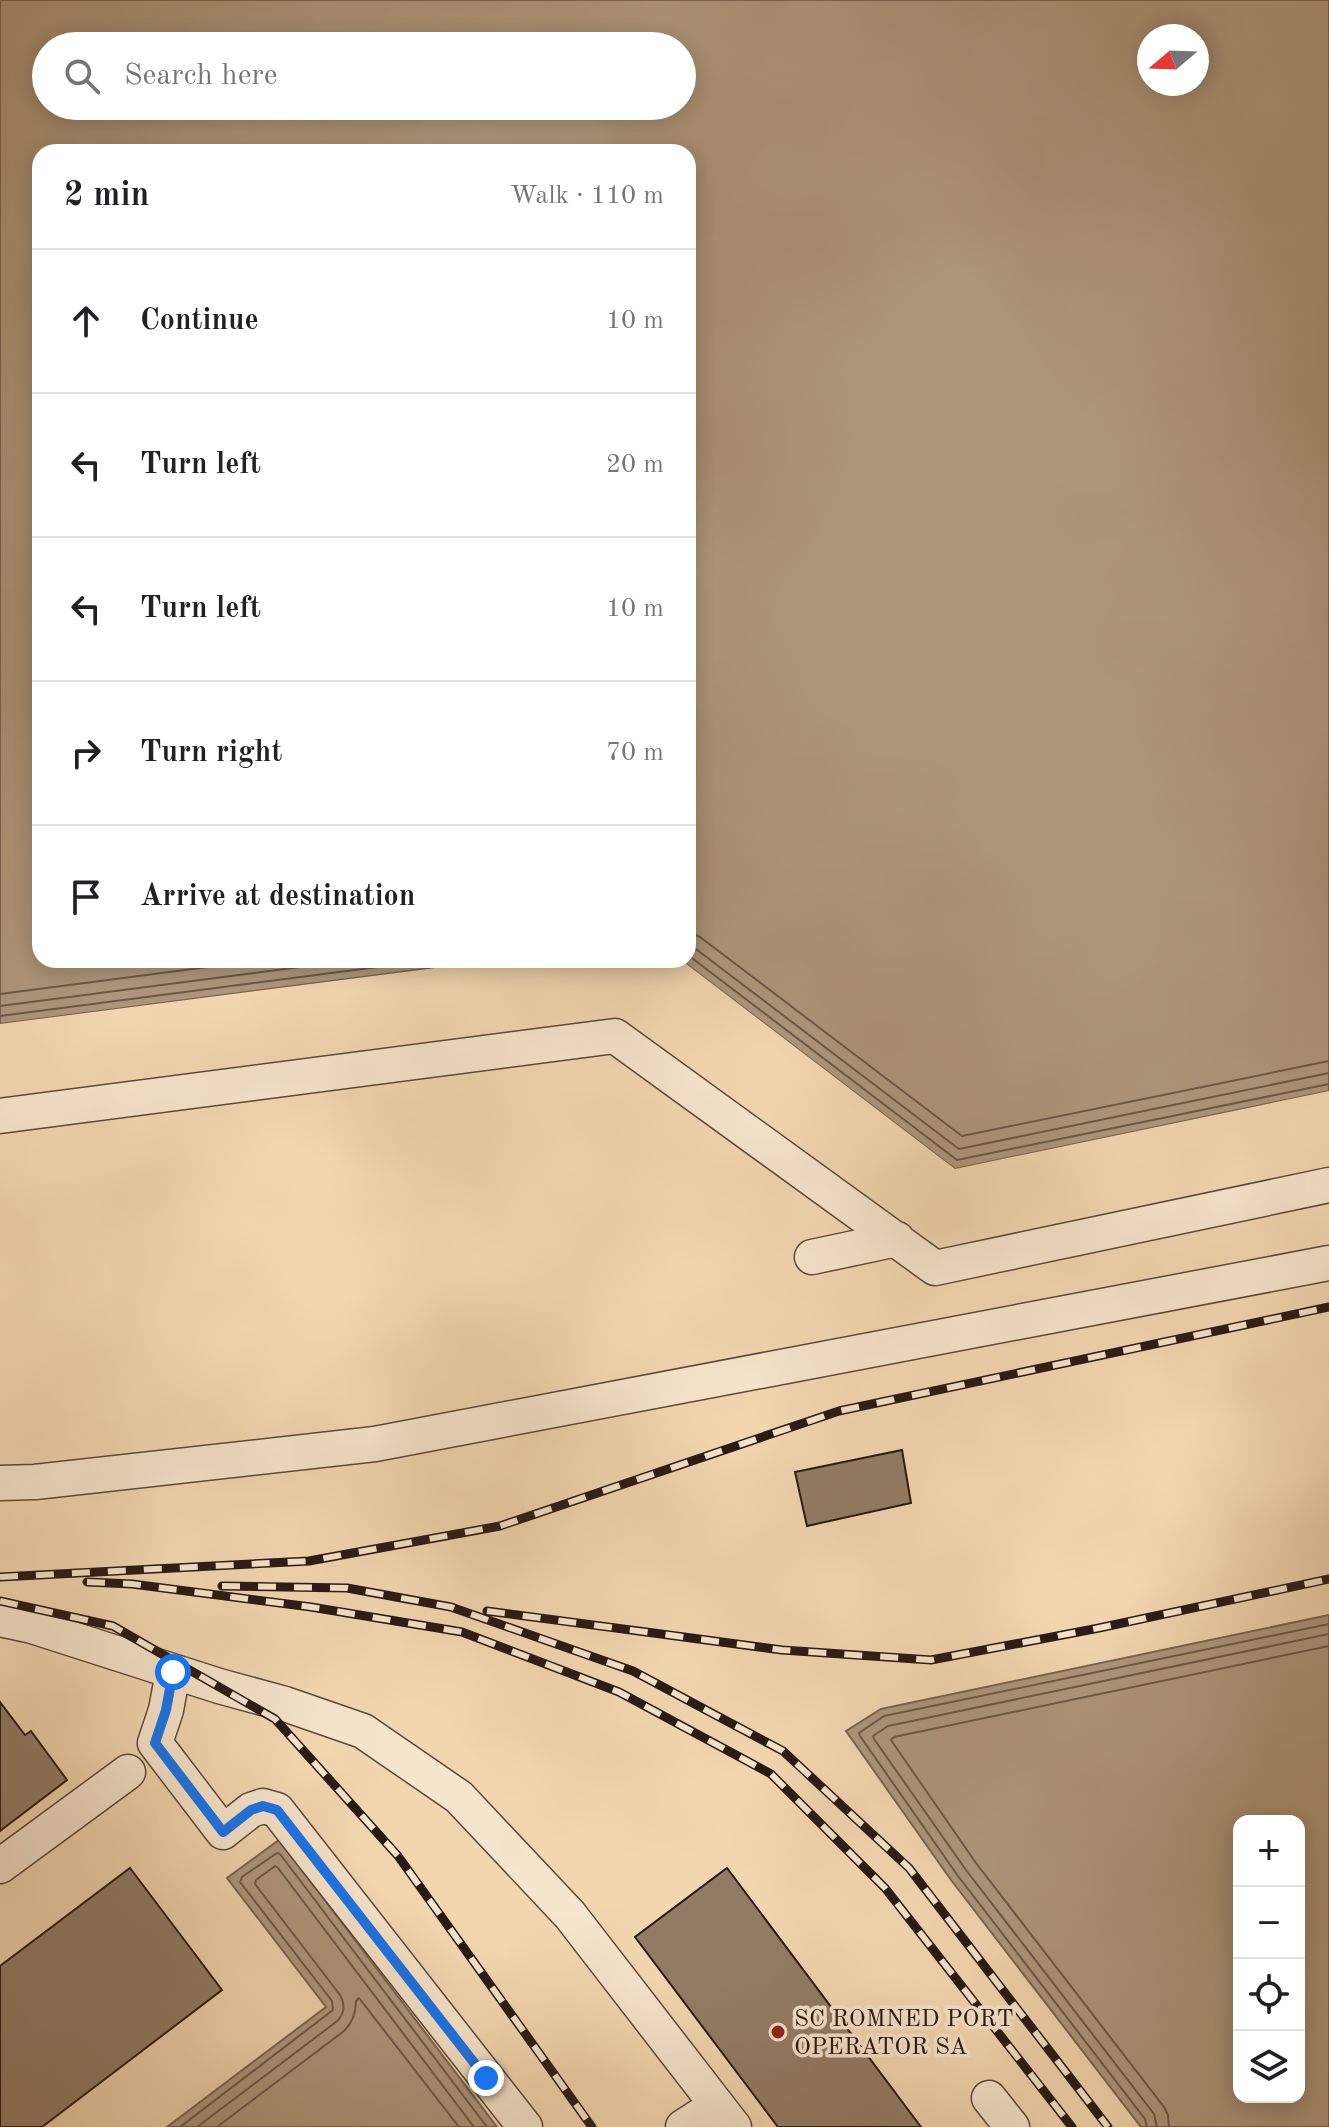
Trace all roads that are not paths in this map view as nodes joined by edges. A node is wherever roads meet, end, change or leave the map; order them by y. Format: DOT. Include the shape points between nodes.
graph roads {
  1 [pos="0,1116"];
  2 [pos="1329,1185"];
  3 [pos="897,1239"];
  4 [pos="812,1257"];
  5 [pos="1329,1263"];
  6 [pos="0,1483"];
  7 [pos="0,1619"];
  8 [pos="173,1672"];
  9 [pos="128,1772"];
  10 [pos="0,1866"];
  11 [pos="989,2098"];
  12 [pos="726,2116"];
  13 [pos="525,2127"];
  14 [pos="683,2127"];
  15 [pos="1012,2127"];
  1 -- 3 [label="lane" via="615,1036"];
  2 -- 3 [label="lane" via="935,1268"];
  3 -- 4 [label="lane"];
  5 -- 6 [label="lane" via="375,1444"];
  7 -- 8 [label="lane"];
  8 -- 12 [label="lane" via="363,1731 459,1797 570,1915"];
  8 -- 13 [label="lane" via="155,1743 223,1832 251,1810 277,1810"];
  9 -- 10 [label="lane"];
  11 -- 15 [label="lane"];
  12 -- 14 [label="lane"];
}
